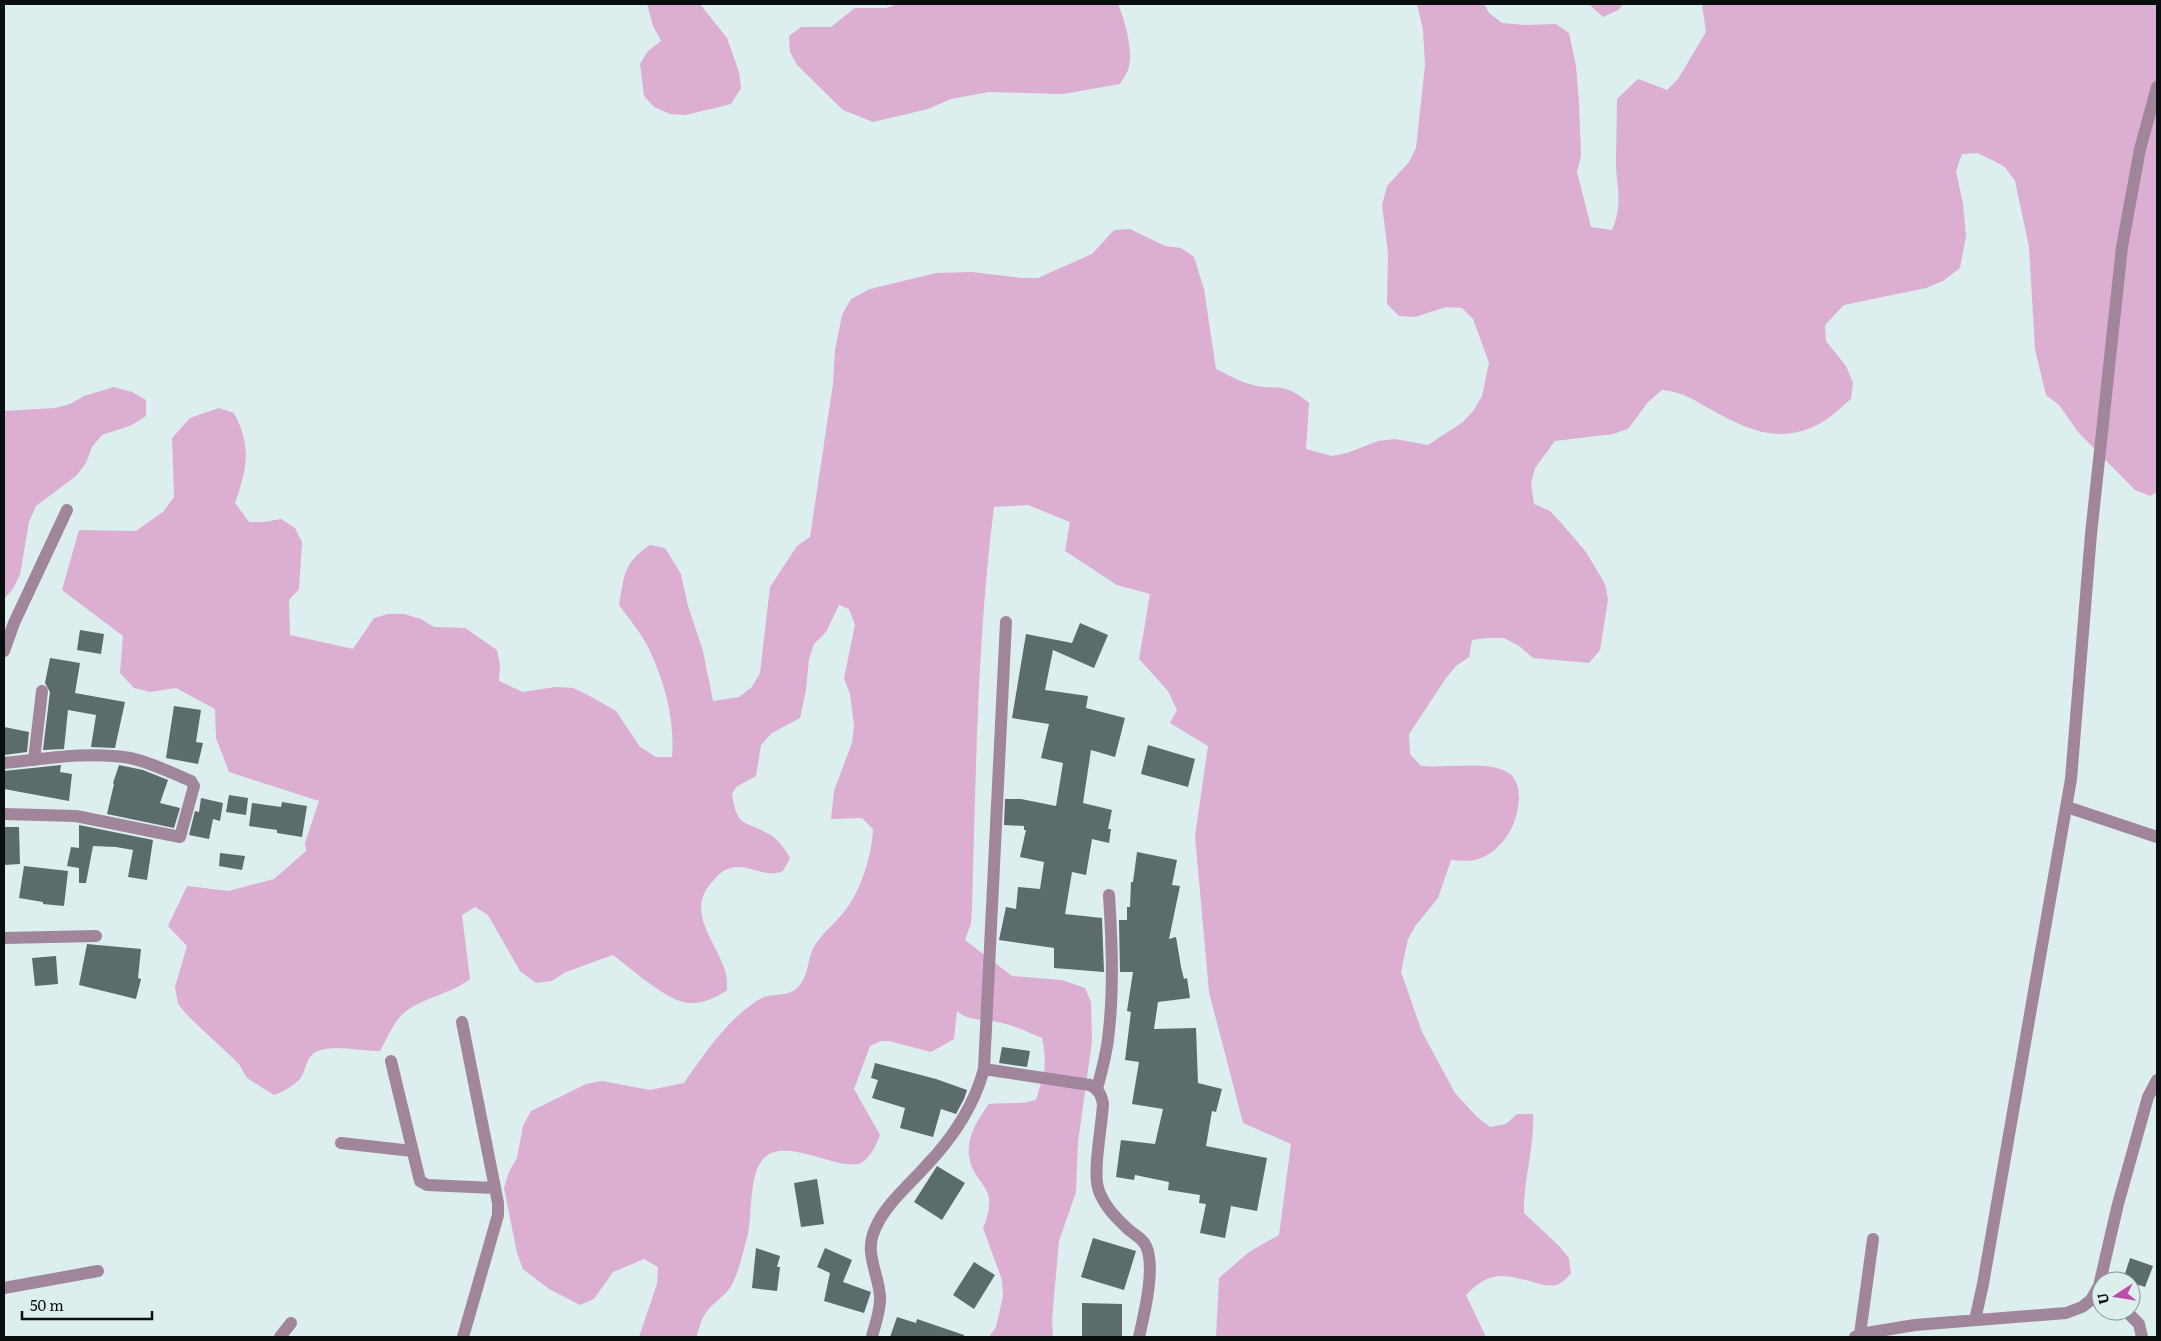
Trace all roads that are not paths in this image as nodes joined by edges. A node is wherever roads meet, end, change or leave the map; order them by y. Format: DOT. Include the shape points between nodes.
graph roads {
  1 [pos="2157,88"];
  2 [pos="66,510"];
  3 [pos="1006,622"];
  4 [pos="4,651"];
  5 [pos="42,691"];
  6 [pos="34,760"];
  7 [pos="4,763"];
  8 [pos="2067,807"];
  9 [pos="4,814"];
  10 [pos="2157,837"];
  11 [pos="1109,895"];
  12 [pos="96,936"];
  13 [pos="4,938"];
  14 [pos="462,1022"];
  15 [pos="391,1061"];
  16 [pos="984,1069"];
  17 [pos="2157,1080"];
  18 [pos="1097,1089"];
  19 [pos="340,1144"];
  20 [pos="412,1152"];
  21 [pos="496,1188"];
  22 [pos="1873,1239"];
  23 [pos="98,1271"];
  24 [pos="2103,1271"];
  25 [pos="4,1288"];
  26 [pos="2091,1300"];
  27 [pos="1975,1320"];
  28 [pos="2136,1321"];
  29 [pos="291,1323"];
  30 [pos="1857,1336"];
  31 [pos="280,1337"];
  32 [pos="463,1337"];
  33 [pos="872,1337"];
  34 [pos="1140,1337"];
  35 [pos="2142,1337"];
  1 -- 8 [label="street" via="2140,149 2122,247 2091,534"];
  2 -- 4 [label="street" via="14,622"];
  3 -- 16 [label="street"];
  5 -- 6 [label="street"];
  6 -- 7 [label="street"];
  6 -- 9 [label="street" via="126,758 191,781 194,786 182,836 179,838 76,816"];
  8 -- 10 [label="street"];
  8 -- 27 [label="street"];
  11 -- 18 [label="street" via="1112,1001 1108,1041"];
  12 -- 13 [label="street"];
  14 -- 21 [label="street"];
  15 -- 20 [label="street"];
  16 -- 18 [label="street" via="1057,1078"];
  16 -- 33 [label="street" via="977,1093 963,1117 941,1149 882,1215 874,1230 870,1257 878,1283 880,1305"];
  17 -- 24 [label="street" via="2148,1097"];
  18 -- 34 [label="street" via="1103,1104 1098,1186 1104,1203 1146,1246 1149,1257"];
  19 -- 20 [label="street"];
  20 -- 21 [label="street" via="423,1184"];
  21 -- 32 [label="street" via="498,1215"];
  22 -- 30 [label="street"];
  23 -- 25 [label="street"];
  26 -- 27 [label="street" via="2066,1313"];
  27 -- 30 [label="street" via="1915,1325"];
  28 -- 35 [label="street"];
  29 -- 31 [label="street"];
}
